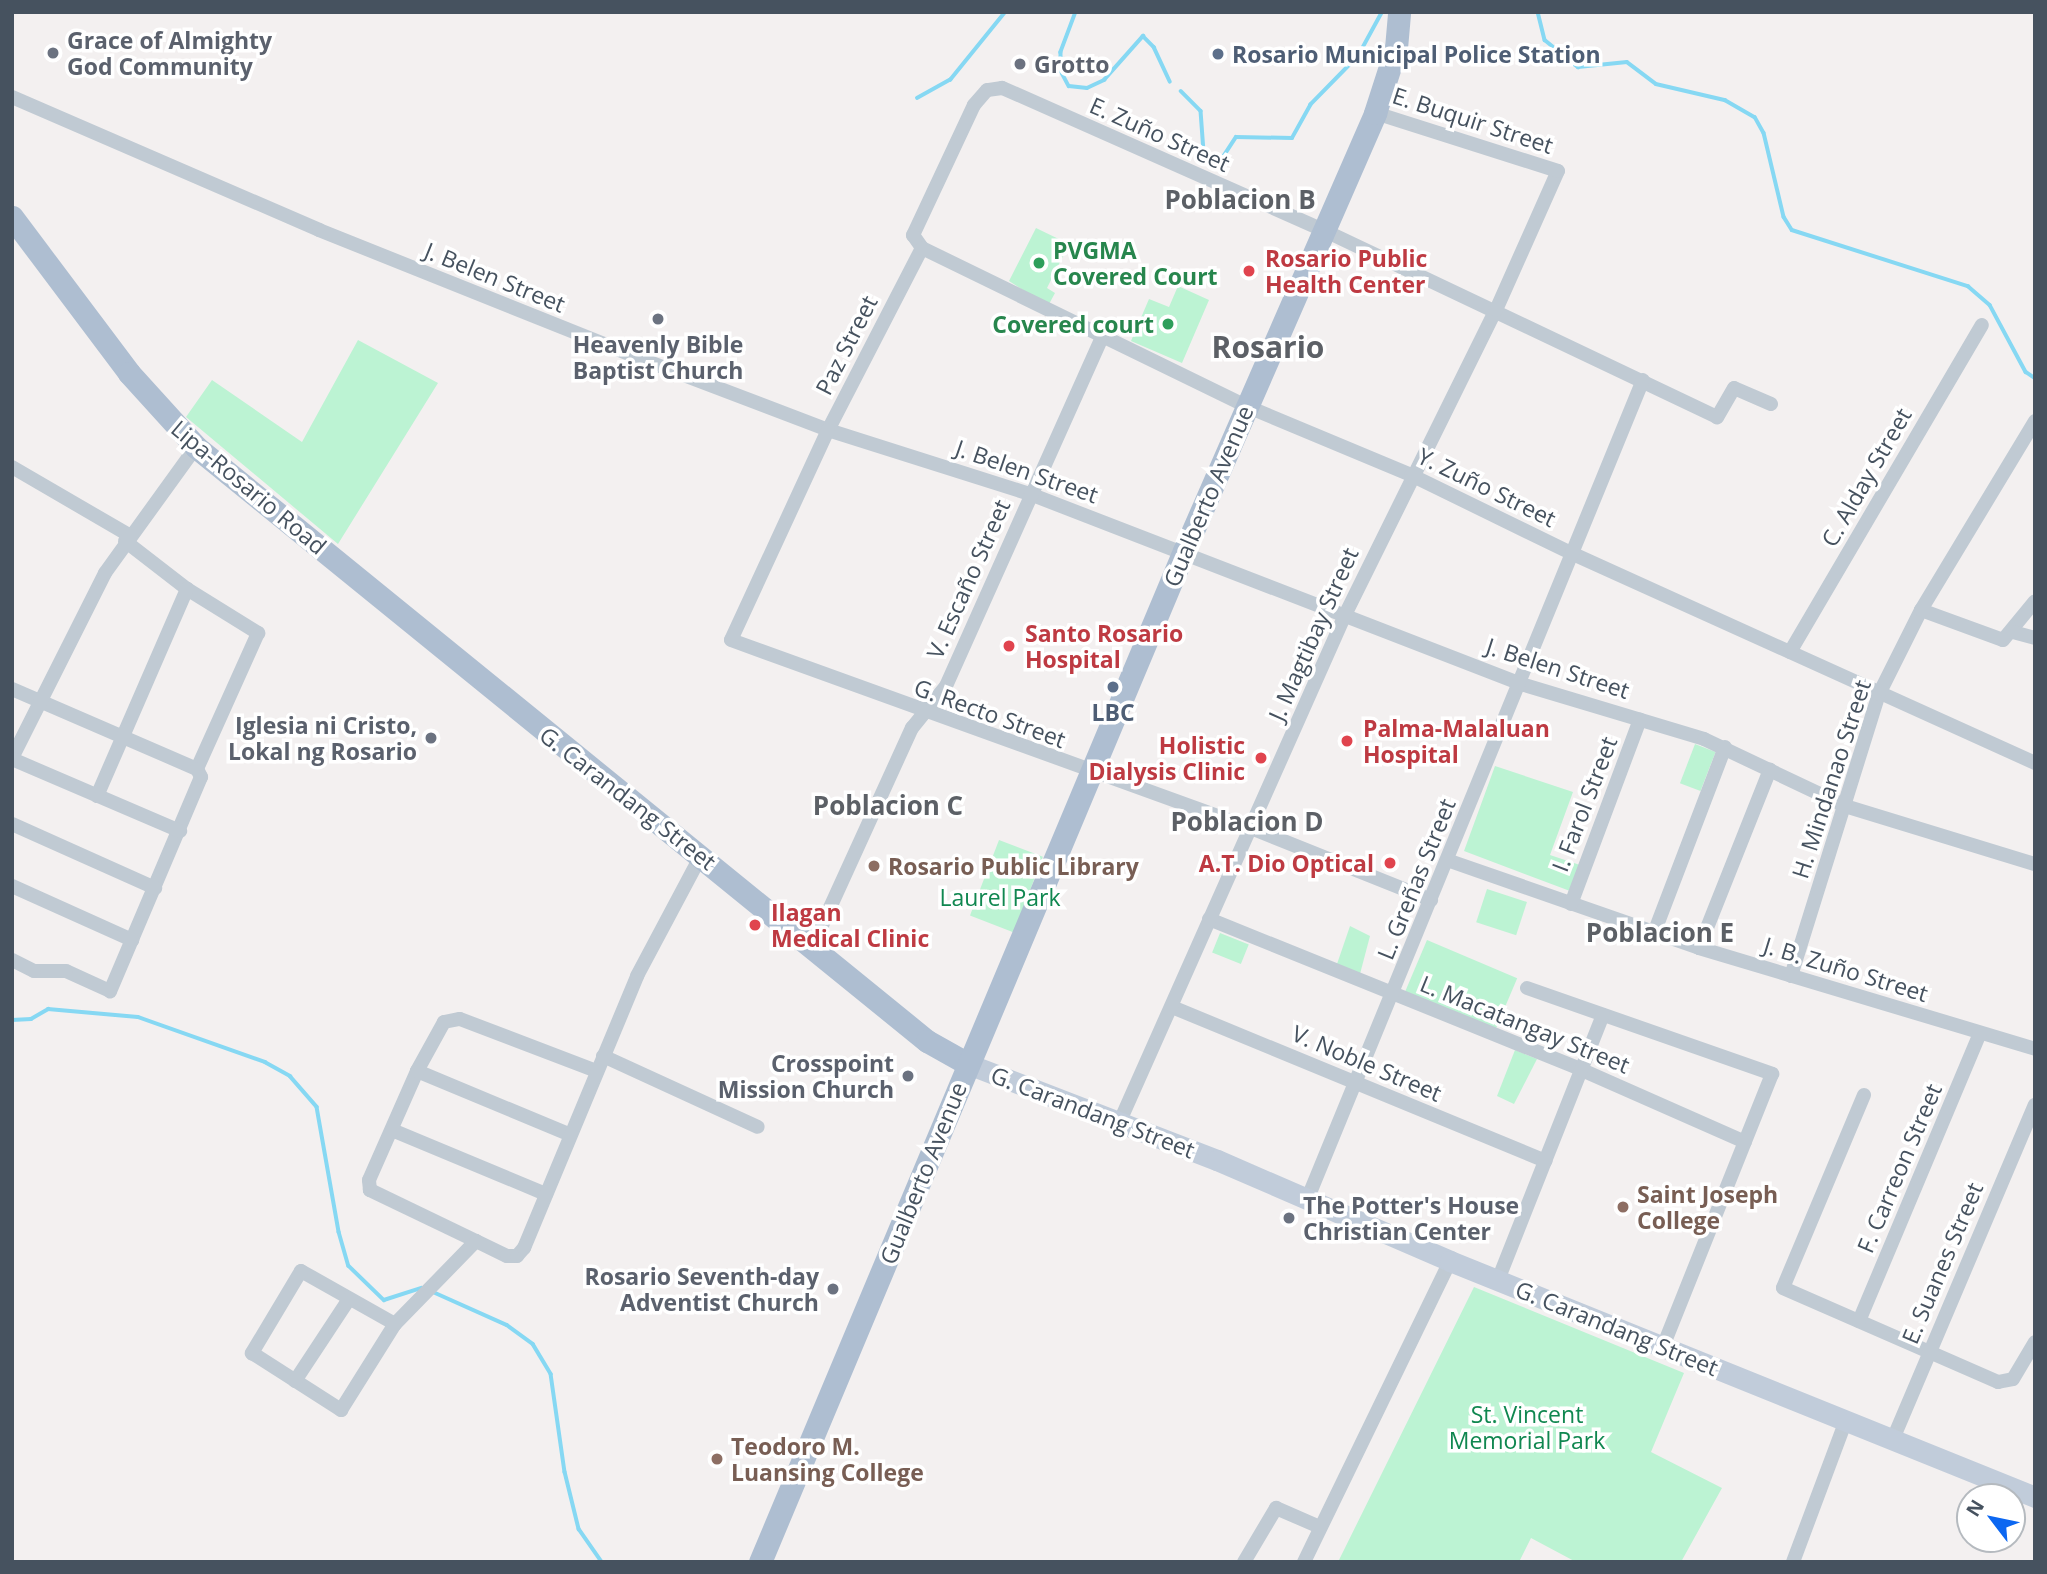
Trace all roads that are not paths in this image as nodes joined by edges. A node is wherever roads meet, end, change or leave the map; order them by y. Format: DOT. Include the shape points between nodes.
graph roads {
  1 [pos="1399,12"];
  2 [pos="1002,88"];
  3 [pos="12,97"];
  4 [pos="1375,113"];
  5 [pos="1558,171"];
  6 [pos="12,217"];
  7 [pos="1323,230"];
  8 [pos="922,248"];
  9 [pos="1496,310"];
  10 [pos="1982,325"];
  11 [pos="1102,337"];
  12 [pos="1643,380"];
  13 [pos="1771,404"];
  14 [pos="1246,406"];
  15 [pos="2035,421"];
  16 [pos="828,429"];
  17 [pos="196,447"];
  18 [pos="12,467"];
  19 [pos="1411,475"];
  20 [pos="1030,494"];
  21 [pos="127,538"];
  22 [pos="1184,551"];
  23 [pos="1571,553"];
  24 [pos="187,589"];
  25 [pos="2035,601"];
  26 [pos="398,610"];
  27 [pos="1922,610"];
  28 [pos="1345,615"];
  29 [pos="2013,632"];
  30 [pos="2035,638"];
  31 [pos="731,640"];
  32 [pos="1790,652"];
  33 [pos="1521,684"];
  34 [pos="12,689"];
  35 [pos="1879,694"];
  36 [pos="39,700"];
  37 [pos="928,714"];
  38 [pos="1640,719"];
  39 [pos="122,737"];
  40 [pos="1725,747"];
  41 [pos="12,759"];
  42 [pos="2035,763"];
  43 [pos="197,769"];
  44 [pos="1770,770"];
  45 [pos="1092,774"];
  46 [pos="97,796"];
  47 [pos="1845,806"];
  48 [pos="12,824"];
  49 [pos="1251,828"];
  50 [pos="180,831"];
  51 [pos="702,854"];
  52 [pos="1447,860"];
  53 [pos="2035,864"];
  54 [pos="12,886"];
  55 [pos="155,888"];
  56 [pos="1431,900"];
  57 [pos="1571,904"];
  58 [pos="1209,919"];
  59 [pos="1654,933"];
  60 [pos="132,940"];
  61 [pos="813,945"];
  62 [pos="1699,948"];
  63 [pos="12,960"];
  64 [pos="1791,976"];
  65 [pos="1527,988"];
  66 [pos="1393,995"];
  67 [pos="1172,1007"];
  68 [pos="1603,1015"];
  69 [pos="1980,1033"];
  70 [pos="2035,1049"];
  71 [pos="603,1056"];
  72 [pos="968,1064"];
  73 [pos="1582,1070"];
  74 [pos="417,1072"];
  75 [pos="596,1072"];
  76 [pos="1357,1084"];
  77 [pos="1864,1095"];
  78 [pos="2035,1105"];
  79 [pos="1120,1121"];
  80 [pos="758,1126"];
  81 [pos="392,1130"];
  82 [pos="568,1134"];
  83 [pos="1745,1142"];
  84 [pos="1545,1161"];
  85 [pos="546,1194"];
  86 [pos="1307,1199"];
  87 [pos="476,1241"];
  88 [pos="1450,1261"];
  89 [pos="1498,1280"];
  90 [pos="349,1299"];
  91 [pos="1859,1321"];
  92 [pos="395,1324"];
  93 [pos="2035,1342"];
  94 [pos="1662,1347"];
  95 [pos="1928,1352"];
  96 [pos="2030,1367"];
  97 [pos="295,1381"];
  98 [pos="1846,1420"];
  99 [pos="1893,1439"];
  100 [pos="2035,1497"];
  101 [pos="1320,1527"];
  102 [pos="760,1562"];
  103 [pos="1244,1562"];
  104 [pos="1304,1562"];
  105 [pos="1793,1562"];
  1 -- 4 [label="main road, Gualberto Avenue" via="1395,48"];
  2 -- 7 [label="street, E. Zuño Street"];
  2 -- 8 [label="street, Paz Street" via="987,90 974,105 913,235"];
  3 -- 16 [label="street, J. Belen Street" via="331,235"];
  4 -- 5 [label="street, E. Buquir Street"];
  4 -- 7 [label="main road, Gualberto Avenue"];
  5 -- 9 [label="street, J. Magtibay Street"];
  6 -- 17 [label="main road, Lipa-Rosario Road" via="129,373"];
  7 -- 9 [label="street, E. Zuño Street"];
  7 -- 14 [label="main road, Gualberto Avenue"];
  8 -- 11 [label="street, Y. Zuño Street"];
  8 -- 16 [label="street, Paz Street"];
  9 -- 12 [label="street, E. Zuño Street"];
  9 -- 19 [label="street, J. Magtibay Street"];
  10 -- 32 [label="street, C. Alday Street"];
  11 -- 14 [label="street, Y. Zuño Street"];
  11 -- 20 [label="street, V. Escaño Street"];
  12 -- 13 [label="street, E. Zuño Street" via="1717,417 1734,388"];
  12 -- 23 [label="street, L. Greñas Street"];
  14 -- 19 [label="street, Y. Zuño Street"];
  14 -- 22 [label="main road, Gualberto Avenue"];
  15 -- 27 [label="street, H. Mindanao Street"];
  16 -- 20 [label="street, J. Belen Street"];
  16 -- 31 [label="street, Paz Street"];
  17 -- 21 [label="street"];
  17 -- 26 [label="main road, Lipa-Rosario Road"];
  18 -- 21 [label="street"];
  19 -- 23 [label="street, Y. Zuño Street"];
  19 -- 28 [label="street, J. Magtibay Street"];
  20 -- 22 [label="street, J. Belen Street"];
  20 -- 37 [label="street, V. Escaño Street" via="946,686"];
  21 -- 24 [label="street"];
  21 -- 36 [label="street"];
  22 -- 28 [label="street, J. Belen Street"];
  22 -- 45 [label="main road, Gualberto Avenue"];
  23 -- 32 [label="street, Y. Zuño Street"];
  23 -- 33 [label="street, L. Greñas Street"];
  24 -- 39 [label="street"];
  24 -- 43 [label="street" via="258,633"];
  25 -- 29 [label="street"];
  26 -- 51 [label="main road, G. Carandang Street" via="531,723"];
  27 -- 29 [label="street" via="1991,638 2003,640"];
  27 -- 35 [label="street, H. Mindanao Street"];
  28 -- 33 [label="street, J. Belen Street"];
  28 -- 49 [label="street, J. Magtibay Street"];
  29 -- 30 [label="street"];
  31 -- 37 [label="street, G. Recto Street"];
  32 -- 35 [label="street, Y. Zuño Street"];
  33 -- 38 [label="street, J. Belen Street"];
  33 -- 52 [label="street, L. Greñas Street"];
  34 -- 36 [label="street"];
  35 -- 42 [label="street, Y. Zuño Street"];
  35 -- 47 [label="street, H. Mindanao Street"];
  36 -- 39 [label="street"];
  36 -- 41 [label="street"];
  37 -- 45 [label="street, G. Recto Street"];
  37 -- 61 [label="street, V. Escaño Street" via="912,728"];
  38 -- 40 [label="street, J. Belen Street"];
  38 -- 57 [label="street, I. Farol Street"];
  39 -- 43 [label="street"];
  39 -- 46 [label="street"];
  40 -- 44 [label="street, J. Belen Street"];
  40 -- 59 [label="street"];
  41 -- 46 [label="street"];
  43 -- 50 [label="street" via="201,786"];
  44 -- 47 [label="street, J. Belen Street"];
  44 -- 62 [label="street"];
  45 -- 49 [label="street, G. Recto Street"];
  45 -- 72 [label="main road, Gualberto Avenue"];
  46 -- 50 [label="street"];
  47 -- 53 [label="street, J. Belen Street"];
  47 -- 64 [label="street, H. Mindanao Street"];
  48 -- 55 [label="street"];
  49 -- 56 [label="street, G. Recto Street"];
  49 -- 58 [label="street, J. Magtibay Street"];
  50 -- 55 [label="street"];
  51 -- 61 [label="main road, G. Carandang Street"];
  51 -- 71 [label="street" via="645,960"];
  52 -- 56 [label="street, L. Greñas Street"];
  52 -- 57 [label="street, J. B. Zuño Street"];
  54 -- 60 [label="street"];
  55 -- 60 [label="street"];
  56 -- 66 [label="street, L. Greñas Street"];
  57 -- 59 [label="street, J. B. Zuño Street"];
  58 -- 66 [label="street, L. Macatangay Street"];
  58 -- 67 [label="street, J. Magtibay Street"];
  59 -- 62 [label="street, J. B. Zuño Street"];
  60 -- 63 [label="street" via="110,991 66,971 34,971"];
  61 -- 72 [label="main road, G. Carandang Street" via="927,1041"];
  62 -- 64 [label="street, J. B. Zuño Street"];
  64 -- 69 [label="street, J. B. Zuño Street"];
  65 -- 68 [label="street"];
  66 -- 73 [label="street, L. Macatangay Street"];
  66 -- 76 [label="street, L. Greñas Street"];
  67 -- 76 [label="street, V. Noble Street"];
  67 -- 79 [label="street, J. Magtibay Street"];
  68 -- 73 [label="street"];
  68 -- 83 [label="street" via="1772,1074"];
  69 -- 70 [label="street, J. B. Zuño Street"];
  69 -- 91 [label="street, F. Carreon Street"];
  71 -- 75 [label="street"];
  71 -- 80 [label="street"];
  72 -- 79 [label="main road, G. Carandang Street"];
  72 -- 102 [label="main road, Gualberto Avenue"];
  73 -- 83 [label="street, L. Macatangay Street"];
  73 -- 84 [label="street"];
  74 -- 75 [label="street" via="444,1022 453,1017"];
  74 -- 81 [label="street"];
  74 -- 82 [label="street"];
  75 -- 82 [label="street"];
  76 -- 84 [label="street, V. Noble Street"];
  76 -- 86 [label="street, L. Greñas Street"];
  77 -- 91 [label="street" via="1783,1288"];
  78 -- 95 [label="street, E. Suanes Street"];
  79 -- 86 [label="main road, G. Carandang Street"];
  81 -- 85 [label="street"];
  81 -- 87 [label="street" via="369,1180 370,1190"];
  82 -- 85 [label="street"];
  83 -- 94 [label="street"];
  84 -- 89 [label="street"];
  85 -- 87 [label="street" via="517,1256 494,1252"];
  86 -- 88 [label="main road, G. Carandang Street"];
  87 -- 92 [label="street"];
  88 -- 89 [label="main road, G. Carandang Street"];
  88 -- 101 [label="street"];
  89 -- 94 [label="main road, G. Carandang Street"];
  90 -- 92 [label="street"];
  90 -- 97 [label="street"];
  90 -- 97 [label="street" via="301,1271 251,1353"];
  91 -- 95 [label="street"];
  92 -- 97 [label="street" via="341,1410"];
  93 -- 96 [label="street"];
  94 -- 98 [label="main road, G. Carandang Street"];
  95 -- 96 [label="street" via="1997,1382 2013,1379"];
  95 -- 99 [label="street, E. Suanes Street"];
  98 -- 99 [label="main road, G. Carandang Street"];
  98 -- 105 [label="street"];
  99 -- 100 [label="main road, G. Carandang Street"];
  101 -- 103 [label="street" via="1276,1508"];
  101 -- 104 [label="street"];
}
